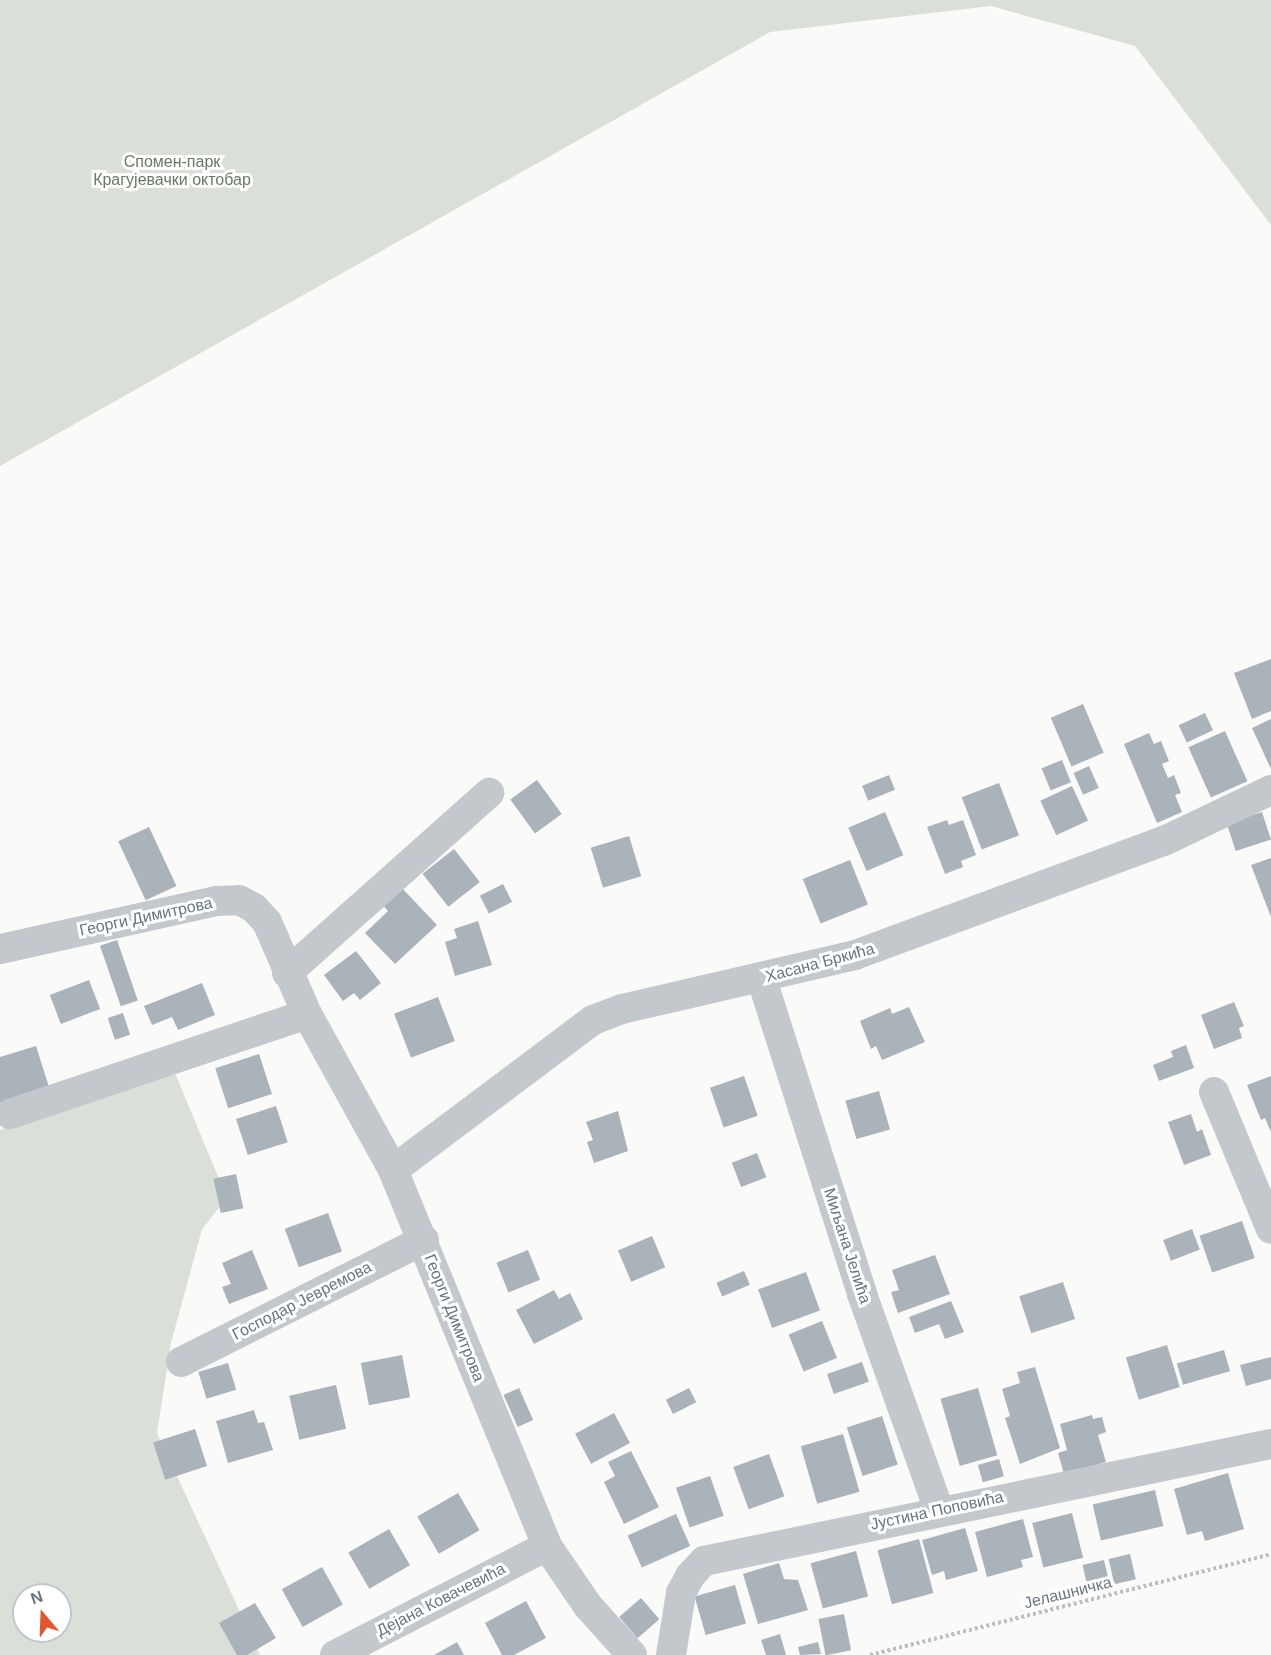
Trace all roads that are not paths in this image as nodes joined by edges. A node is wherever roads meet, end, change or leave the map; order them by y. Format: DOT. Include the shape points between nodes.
graph roads {
  1 [pos="1271,790"];
  2 [pos="489,793"];
  3 [pos="0,949"];
  4 [pos="286,973"];
  5 [pos="762,980"];
  6 [pos="307,1014"];
  7 [pos="1214,1092"];
  8 [pos="10,1114"];
  9 [pos="393,1170"];
  10 [pos="1271,1229"];
  11 [pos="423,1240"];
  12 [pos="181,1362"];
  13 [pos="1271,1444"];
  14 [pos="939,1510"];
  15 [pos="547,1546"];
  16 [pos="335,1655"];
  17 [pos="632,1655"];
  18 [pos="671,1655"];
  1 -- 5 [label="street, Хасана Бркића" via="1101,866 855,956"];
  2 -- 4 [label="street"];
  3 -- 4 [label="street, Георги Димитрова" via="216,901 239,900 267,922"];
  4 -- 6 [label="street, Георги Димитрова"];
  5 -- 9 [label="street, Хасана Бркића" via="622,1009 593,1020"];
  5 -- 14 [label="street, Миљана Јелића" via="862,1294"];
  6 -- 8 [label="street"];
  6 -- 9 [label="street, Георги Димитрова"];
  7 -- 10 [label="street"];
  9 -- 11 [label="street, Георги Димитрова"];
  11 -- 12 [label="street, Господар Јевремова"];
  11 -- 15 [label="street, Георги Димитрова"];
  13 -- 14 [label="street, Јустина Поповића"];
  14 -- 18 [label="street, Јустина Поповића" via="704,1561 681,1593"];
  15 -- 16 [label="street, Дејана Ковачевића"];
  15 -- 17 [label="street, Георги Димитрова" via="588,1606"];
}
